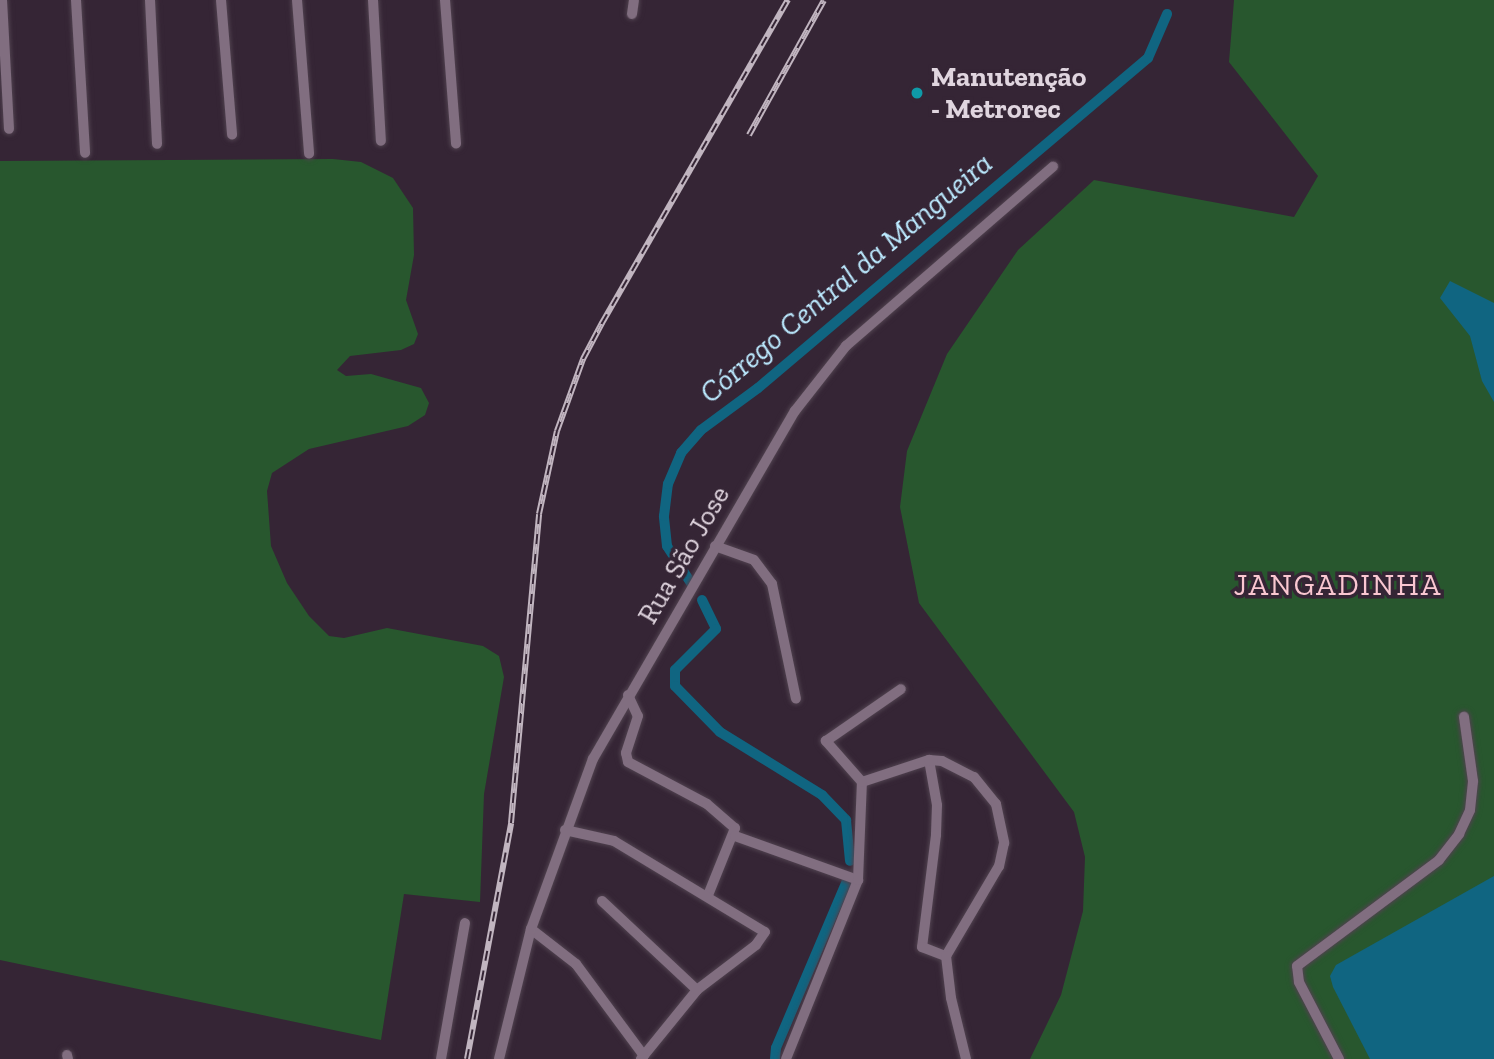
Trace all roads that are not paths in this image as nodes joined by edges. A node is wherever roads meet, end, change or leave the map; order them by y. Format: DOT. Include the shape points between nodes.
graph roads {
  1 [pos="2,0"];
  2 [pos="76,0"];
  3 [pos="150,0"];
  4 [pos="221,0"];
  5 [pos="297,0"];
  6 [pos="373,0"];
  7 [pos="445,0"];
  8 [pos="634,0"];
  9 [pos="632,14"];
  10 [pos="9,129"];
  11 [pos="232,135"];
  12 [pos="380,141"];
  13 [pos="157,144"];
  14 [pos="456,144"];
  15 [pos="85,153"];
  16 [pos="309,154"];
  17 [pos="1053,167"];
  18 [pos="715,546"];
  19 [pos="901,689"];
  20 [pos="628,695"];
  21 [pos="796,699"];
  22 [pos="1464,717"];
  23 [pos="929,760"];
  24 [pos="862,782"];
  25 [pos="565,830"];
  26 [pos="735,836"];
  27 [pos="858,880"];
  28 [pos="708,895"];
  29 [pos="602,901"];
  30 [pos="465,923"];
  31 [pos="531,929"];
  32 [pos="946,956"];
  33 [pos="696,990"];
  34 [pos="643,1057"];
  35 [pos="441,1059"];
  36 [pos="499,1059"];
  37 [pos="786,1059"];
  38 [pos="966,1059"];
  39 [pos="1339,1059"];
  1 -- 10 [label="street"];
  2 -- 15 [label="street"];
  3 -- 13 [label="street"];
  4 -- 11 [label="street"];
  5 -- 16 [label="street"];
  6 -- 12 [label="street"];
  7 -- 14 [label="street"];
  8 -- 9 [label="street"];
  17 -- 18 [label="street, Rua São Jose" via="876,318 825,368"];
  18 -- 20 [label="street, Rua São Jose"];
  18 -- 21 [label="street" via="754,560 772,584"];
  19 -- 24 [label="street" via="826,741"];
  20 -- 25 [label="street, Rua São Jose" via="593,759"];
  20 -- 26 [label="street" via="638,716 626,753 628,762 725,816 733,822"];
  22 -- 39 [label="street" via="1473,781 1470,810 1458,834 1439,860 1297,966 1299,982"];
  23 -- 24 [label="street"];
  23 -- 32 [label="street" via="936,825 922,947"];
  23 -- 32 [label="street" via="963,769 988,792 1002,821 1004,843 990,884"];
  24 -- 27 [label="street"];
  25 -- 28 [label="street" via="614,841"];
  25 -- 31 [label="street, Rua São Jose"];
  26 -- 27 [label="street"];
  26 -- 28 [label="street"];
  27 -- 37 [label="street"];
  28 -- 33 [label="street" via="765,933 756,945"];
  29 -- 33 [label="street"];
  30 -- 35 [label="street"];
  31 -- 34 [label="street" via="576,964"];
  31 -- 36 [label="street, Rua São Jose"];
  32 -- 38 [label="street"];
  33 -- 34 [label="street"];
}
